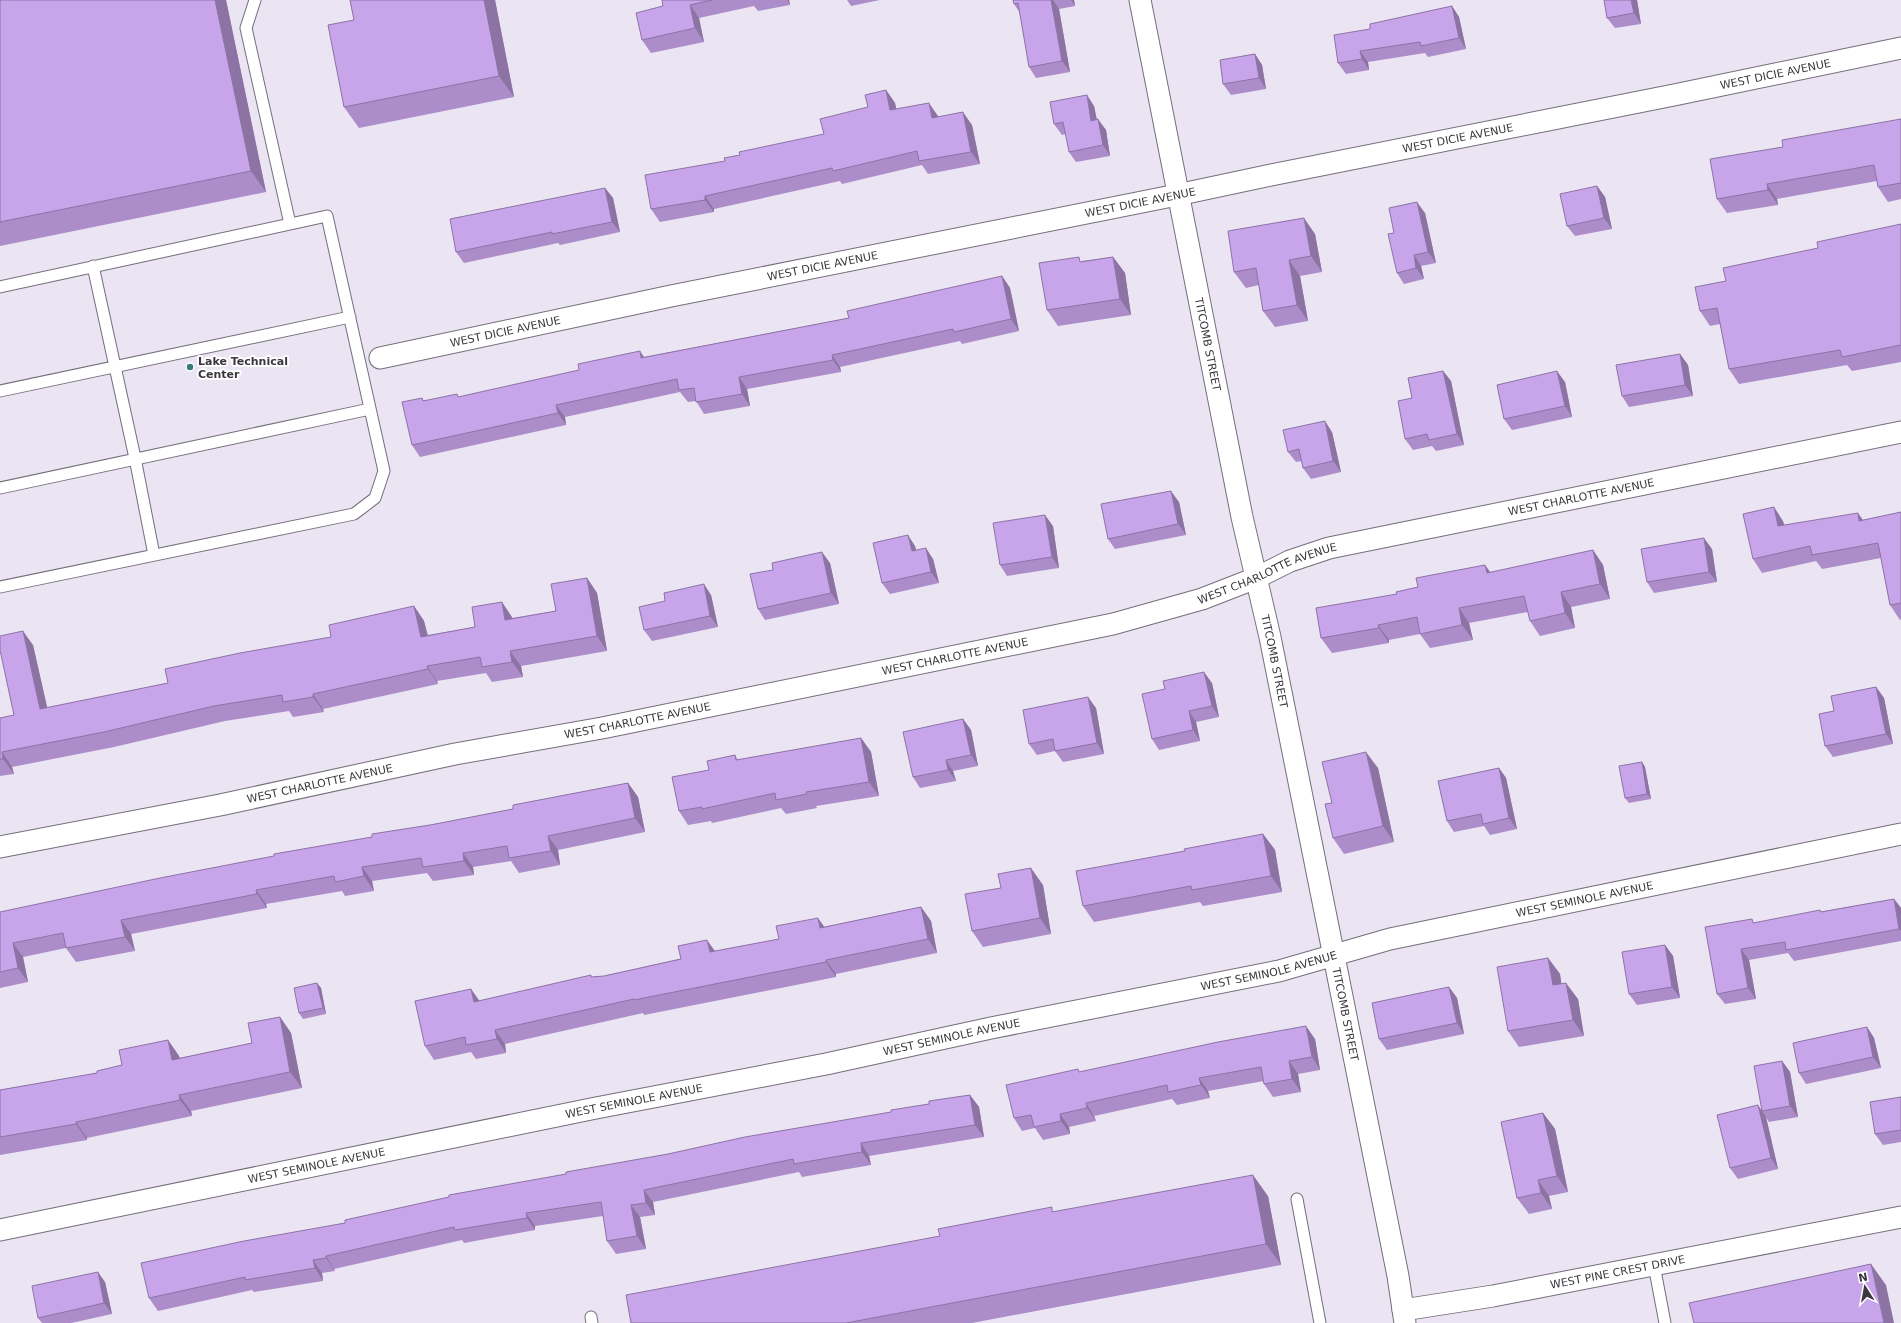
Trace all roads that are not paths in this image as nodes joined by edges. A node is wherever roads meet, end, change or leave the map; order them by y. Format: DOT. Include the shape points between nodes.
graph roads {
  1 [pos="255,0"];
  2 [pos="1140,0"];
  3 [pos="1901,48"];
  4 [pos="1177,195"];
  5 [pos="290,224"];
  6 [pos="93,266"];
  7 [pos="0,287"];
  8 [pos="350,317"];
  9 [pos="380,358"];
  10 [pos="115,366"];
  11 [pos="0,391"];
  12 [pos="370,410"];
  13 [pos="1901,432"];
  14 [pos="135,458"];
  15 [pos="0,488"];
  16 [pos="154,556"];
  17 [pos="1256,578"];
  18 [pos="0,587"];
  19 [pos="1901,834"];
  20 [pos="0,847"];
  21 [pos="1334,955"];
  22 [pos="1297,1200"];
  23 [pos="1901,1217"];
  24 [pos="0,1230"];
  25 [pos="1654,1265"];
  26 [pos="1404,1317"];
  27 [pos="1320,1323"];
  28 [pos="1665,1323"];
  1 -- 5 [label="lane" via="246,28"];
  2 -- 4 [label="street, TITCOMB STREET"];
  3 -- 4 [label="street, WEST DICIE AVENUE"];
  4 -- 9 [label="street, WEST DICIE AVENUE" via="670,296"];
  4 -- 17 [label="street, TITCOMB STREET"];
  5 -- 6 [label="lane"];
  5 -- 8 [label="lane" via="327,216"];
  6 -- 7 [label="lane"];
  6 -- 10 [label="lane"];
  8 -- 10 [label="lane"];
  8 -- 12 [label="lane"];
  10 -- 11 [label="lane"];
  10 -- 14 [label="lane"];
  12 -- 14 [label="lane"];
  12 -- 16 [label="lane" via="384,471 375,498 354,514"];
  13 -- 17 [label="street, WEST CHARLOTTE AVENUE" via="1330,548 1290,561"];
  14 -- 15 [label="lane"];
  14 -- 16 [label="lane"];
  16 -- 18 [label="lane"];
  17 -- 20 [label="street, WEST CHARLOTTE AVENUE" via="1202,599 1113,624 602,728 455,754 220,805"];
  17 -- 21 [label="street, TITCOMB STREET"];
  19 -- 21 [label="street, WEST SEMINOLE AVENUE" via="1390,939"];
  21 -- 24 [label="street, WEST SEMINOLE AVENUE" via="1279,971"];
  21 -- 26 [label="street, TITCOMB STREET"];
  22 -- 27 [label="lane"];
  23 -- 25 [label="street, WEST PINE CREST DRIVE"];
  25 -- 26 [label="street, WEST PINE CREST DRIVE" via="1493,1296"];
  25 -- 28 [label="lane"];
}
